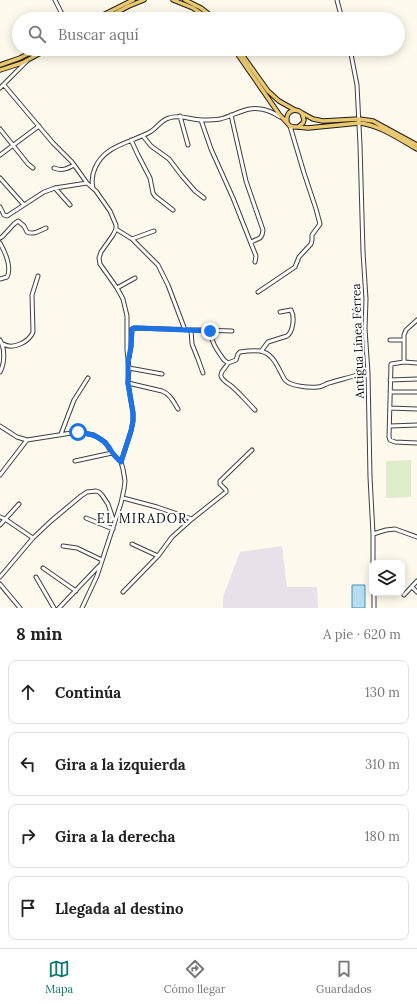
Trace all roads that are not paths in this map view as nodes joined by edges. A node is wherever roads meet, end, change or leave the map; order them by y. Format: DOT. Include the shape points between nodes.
graph roads {
  1 [pos="56,0"];
  2 [pos="133,0"];
  3 [pos="144,0"];
  4 [pos="173,0"];
  5 [pos="185,0"];
  6 [pos="337,0"];
  7 [pos="61,12"];
  8 [pos="109,12"];
  9 [pos="117,12"];
  10 [pos="199,12"];
  11 [pos="206,12"];
  12 [pos="340,12"];
  13 [pos="24,56"];
  14 [pos="35,56"];
  15 [pos="239,56"];
  16 [pos="243,56"];
  17 [pos="351,56"];
  18 [pos="31,58"];
  19 [pos="0,65"];
  20 [pos="0,70"];
  21 [pos="4,85"];
  22 [pos="0,88"];
  23 [pos="295,110"];
  24 [pos="302,113"];
  25 [pos="231,115"];
  26 [pos="180,116"];
  27 [pos="282,117"];
  28 [pos="201,120"];
  29 [pos="287,121"];
  30 [pos="359,121"];
  31 [pos="39,126"];
  32 [pos="290,126"];
  33 [pos="298,127"];
  34 [pos="0,129"];
  35 [pos="143,136"];
  36 [pos="131,140"];
  37 [pos="13,145"];
  38 [pos="188,145"];
  39 [pos="417,145"];
  40 [pos="417,149"];
  41 [pos="0,155"];
  42 [pos="74,165"];
  43 [pos="33,168"];
  44 [pos="54,168"];
  45 [pos="0,178"];
  46 [pos="87,183"];
  47 [pos="55,188"];
  48 [pos="93,188"];
  49 [pos="204,198"];
  50 [pos="24,205"];
  51 [pos="70,205"];
  52 [pos="0,207"];
  53 [pos="173,210"];
  54 [pos="46,228"];
  55 [pos="116,229"];
  56 [pos="154,231"];
  57 [pos="0,238"];
  58 [pos="132,239"];
  59 [pos="251,242"];
  60 [pos="0,243"];
  61 [pos="255,262"];
  62 [pos="38,276"];
  63 [pos="136,278"];
  64 [pos="0,279"];
  65 [pos="117,288"];
  66 [pos="258,292"];
  67 [pos="280,312"];
  68 [pos="417,320"];
  69 [pos="185,330"];
  70 [pos="191,330"];
  71 [pos="210,331"];
  72 [pos="232,332"];
  73 [pos="0,340"];
  74 [pos="390,340"];
  75 [pos="404,340"];
  76 [pos="3,344"];
  77 [pos="263,352"];
  78 [pos="128,362"];
  79 [pos="404,362"];
  80 [pos="417,362"];
  81 [pos="228,363"];
  82 [pos="129,368"];
  83 [pos="0,372"];
  84 [pos="202,373"];
  85 [pos="162,374"];
  86 [pos="357,376"];
  87 [pos="88,378"];
  88 [pos="390,380"];
  89 [pos="417,380"];
  90 [pos="128,383"];
  91 [pos="390,392"];
  92 [pos="417,392"];
  93 [pos="178,408"];
  94 [pos="390,408"];
  95 [pos="417,409"];
  96 [pos="255,410"];
  97 [pos="417,425"];
  98 [pos="0,426"];
  99 [pos="390,426"];
  100 [pos="61,434"];
  101 [pos="27,440"];
  102 [pos="417,443"];
  103 [pos="252,450"];
  104 [pos="112,453"];
  105 [pos="75,461"];
  106 [pos="121,462"];
  107 [pos="0,475"];
  108 [pos="123,498"];
  109 [pos="19,504"];
  110 [pos="0,517"];
  111 [pos="86,518"];
  112 [pos="5,519"];
  113 [pos="192,519"];
  114 [pos="114,523"];
  115 [pos="0,525"];
  116 [pos="113,529"];
  117 [pos="373,534"];
  118 [pos="417,537"];
  119 [pos="33,538"];
  120 [pos="132,544"];
  121 [pos="63,546"];
  122 [pos="158,556"];
  123 [pos="102,560"];
  124 [pos="374,560"];
  125 [pos="100,566"];
  126 [pos="43,568"];
  127 [pos="0,577"];
  128 [pos="36,577"];
  129 [pos="417,581"];
  130 [pos="0,584"];
  131 [pos="412,587"];
  132 [pos="76,591"];
  133 [pos="124,592"];
  134 [pos="417,592"];
  135 [pos="405,594"];
  136 [pos="374,596"];
  137 [pos="20,608"];
  138 [pos="54,608"];
  139 [pos="59,608"];
  140 [pos="82,608"];
  141 [pos="374,608"];
  1 -- 7 [label="street"];
  2 -- 8 [label="main road"];
  3 -- 9 [label="main road"];
  4 -- 10 [label="main road"];
  5 -- 11 [label="main road"];
  6 -- 12 [label="street"];
  13 -- 19 [label="main road"];
  14 -- 18 [label="main road"];
  15 -- 27 [label="main road"];
  16 -- 23 [label="main road" via="268,91"];
  17 -- 30 [label="street, Antigua Línea Férrea" via="357,86"];
  18 -- 20 [label="main road"];
  18 -- 21 [label="street"];
  21 -- 22 [label="street"];
  21 -- 31 [label="street"];
  23 -- 24 [label="main road"];
  23 -- 29 [label="main road" via="288,114"];
  24 -- 30 [label="main road" via="323,121"];
  24 -- 33 [label="main road" via="304,120"];
  25 -- 27 [label="street" via="260,108"];
  25 -- 28 [label="street" via="220,119"];
  25 -- 59 [label="street" via="246,181 263,230 260,238"];
  26 -- 28 [label="street"];
  26 -- 35 [label="street" via="164,120"];
  26 -- 38 [label="street"];
  27 -- 29 [label="main road"];
  28 -- 59 [label="street" via="211,150"];
  29 -- 32 [label="main road"];
  30 -- 33 [label="main road"];
  30 -- 39 [label="main road" via="378,123"];
  30 -- 40 [label="main road" via="377,127"];
  30 -- 117 [label="street, Antigua Línea Férrea"];
  31 -- 37 [label="street"];
  31 -- 42 [label="street"];
  32 -- 33 [label="main road"];
  32 -- 66 [label="street" via="320,224 312,235 311,244 299,257 295,267"];
  34 -- 37 [label="street"];
  35 -- 36 [label="street"];
  35 -- 49 [label="street" via="151,146 170,159 195,191"];
  36 -- 48 [label="street" via="111,149 98,162 91,179"];
  36 -- 53 [label="street" via="150,178 153,193"];
  37 -- 41 [label="street"];
  37 -- 43 [label="street"];
  42 -- 44 [label="street" via="60,170"];
  42 -- 46 [label="street"];
  45 -- 50 [label="street"];
  46 -- 47 [label="street"];
  46 -- 48 [label="street"];
  47 -- 50 [label="street"];
  47 -- 51 [label="street"];
  48 -- 55 [label="street" via="110,211"];
  50 -- 52 [label="street" via="7,216"];
  54 -- 57 [label="street" via="30,233 18,221"];
  55 -- 58 [label="street"];
  55 -- 65 [label="street" via="99,258 100,264"];
  56 -- 58 [label="street"];
  58 -- 69 [label="street" via="158,265"];
  59 -- 61 [label="street" via="256,256"];
  60 -- 64 [label="street" via="9,268 8,277"];
  62 -- 76 [label="street" via="32,295 31,336 28,340 15,345"];
  63 -- 65 [label="street"];
  65 -- 78 [label="street" via="127,316"];
  67 -- 77 [label="street" via="293,312 290,333 268,342"];
  68 -- 75 [label="street" via="406,330"];
  69 -- 70 [label="street"];
  69 -- 78 [label="street" via="132,329"];
  70 -- 71 [label="street"];
  70 -- 84 [label="street" via="192,344"];
  71 -- 72 [label="street"];
  71 -- 81 [label="street" via="213,344"];
  73 -- 76 [label="street"];
  74 -- 75 [label="street"];
  75 -- 79 [label="street"];
  76 -- 83 [label="street" via="4,357"];
  77 -- 81 [label="street" via="240,352 236,360"];
  77 -- 86 [label="street" via="271,356 287,383 292,385 315,388"];
  78 -- 82 [label="street"];
  79 -- 80 [label="street"];
  79 -- 88 [label="street" via="391,364"];
  81 -- 96 [label="street" via="221,376"];
  82 -- 85 [label="street"];
  82 -- 90 [label="street"];
  87 -- 100 [label="street" via="69,410"];
  88 -- 89 [label="street"];
  88 -- 91 [label="street"];
  90 -- 93 [label="street" via="162,390"];
  90 -- 106 [label="street" via="133,421"];
  91 -- 92 [label="street"];
  91 -- 94 [label="street"];
  94 -- 95 [label="street"];
  94 -- 99 [label="street"];
  97 -- 99 [label="street"];
  98 -- 101 [label="street"];
  99 -- 102 [label="street" via="389,437 392,442"];
  100 -- 101 [label="street"];
  100 -- 104 [label="street" via="78,432 94,435 104,442"];
  101 -- 107 [label="street"];
  103 -- 113 [label="street" via="220,482 226,492"];
  104 -- 105 [label="street"];
  104 -- 106 [label="street"];
  106 -- 108 [label="street" via="125,481"];
  108 -- 113 [label="street"];
  108 -- 114 [label="street"];
  109 -- 112 [label="street"];
  110 -- 112 [label="street"];
  111 -- 116 [label="street"];
  112 -- 115 [label="street"];
  112 -- 119 [label="street"];
  113 -- 122 [label="street" via="172,537"];
  114 -- 116 [label="street"];
  114 -- 119 [label="street" via="106,499 99,492 93,491 81,496"];
  116 -- 123 [label="street"];
  117 -- 118 [label="street" via="395,529"];
  117 -- 124 [label="street, Antigua Línea Férrea"];
  119 -- 127 [label="street"];
  120 -- 122 [label="street"];
  121 -- 123 [label="street" via="77,548"];
  122 -- 133 [label="street"];
  123 -- 125 [label="street"];
  125 -- 132 [label="street"];
  125 -- 140 [label="street"];
  126 -- 132 [label="street"];
  128 -- 138 [label="street"];
  129 -- 131 [label="street"];
  130 -- 137 [label="street"];
  131 -- 134 [label="street"];
  131 -- 135 [label="street"];
  132 -- 139 [label="street"];
  136 -- 141 [label="street"];
}
